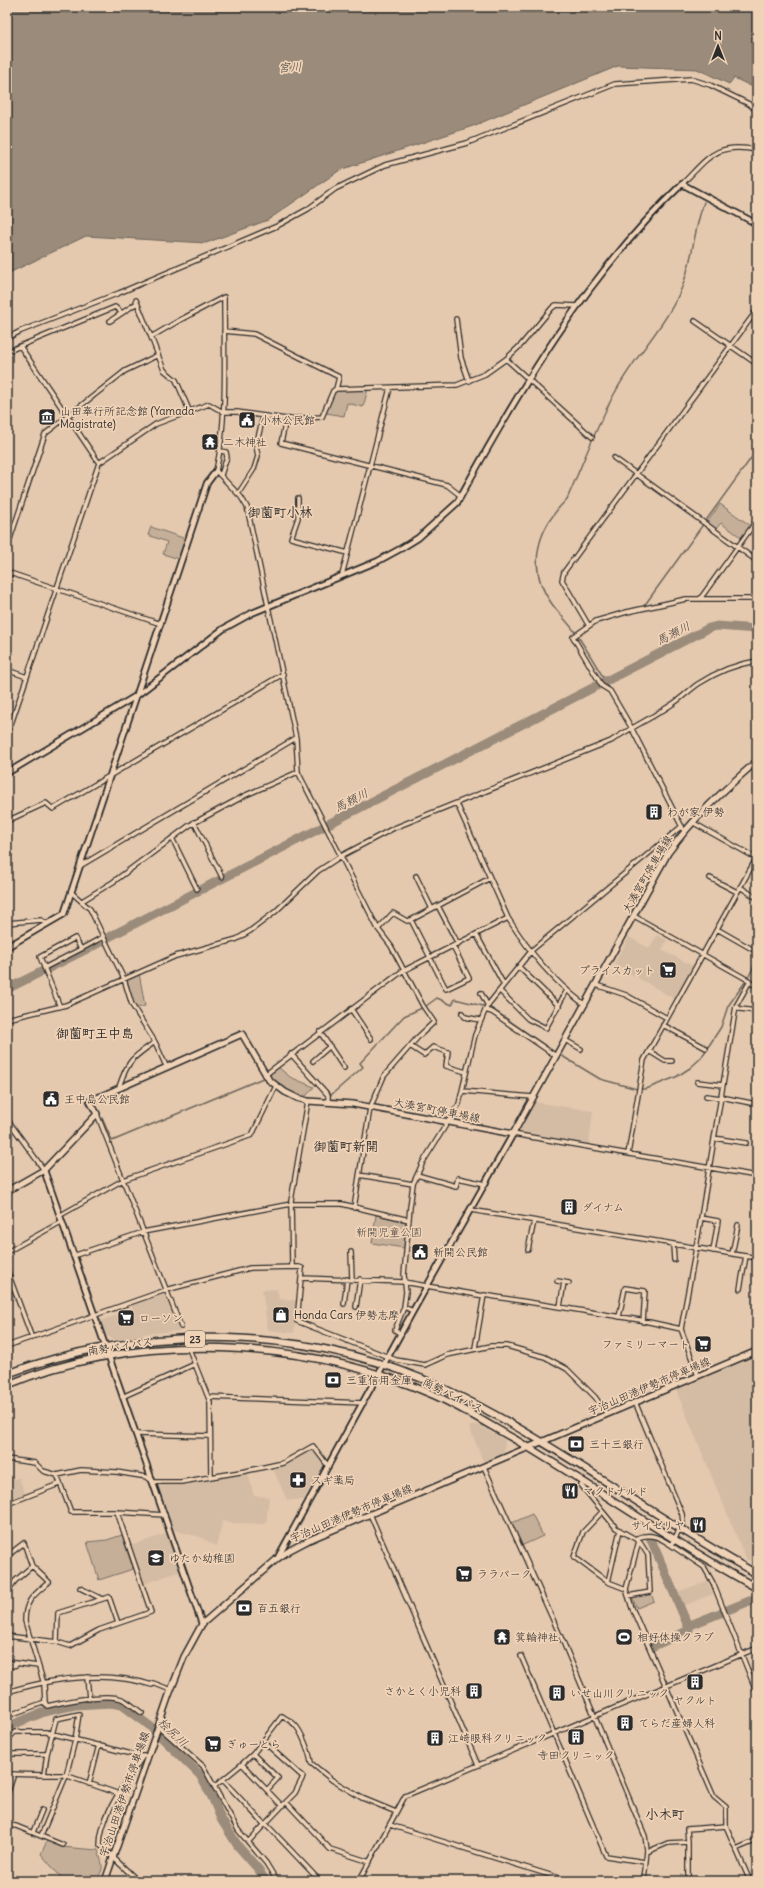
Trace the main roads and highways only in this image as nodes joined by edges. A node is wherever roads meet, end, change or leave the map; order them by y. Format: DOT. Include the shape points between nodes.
graph roads {
  1 [pos="757,761"];
  2 [pos="7,1191"];
  3 [pos="757,1352"];
  4 [pos="7,1374"];
  5 [pos="7,1385"];
  6 [pos="542,1442"];
  7 [pos="529,1448"];
  8 [pos="757,1574"];
  9 [pos="757,1588"];
  10 [pos="104,1881"];
  1 -- 2 [label="main road, 大湊宮町停車場線" via="683,828 513,1134 370,1108 308,1101 291,1095 276,1086 265,1075 242,1034 90,1101 97,1114 44,1170"];
  3 -- 6 [label="main road, 宇治山田港伊勢市停車場線"];
  4 -- 6 [label="highway, 南勢バイパス / 23" via="104,1346 210,1338 300,1345 384,1365 443,1388"];
  5 -- 7 [label="highway, 南勢バイパス / 23" via="46,1371 108,1356 188,1348 280,1353 379,1375 434,1395"];
  6 -- 7 [label="main road, 宇治山田港伊勢市停車場線"];
  6 -- 8 [label="highway, 南勢バイパス / 23"];
  7 -- 9 [label="highway, 南勢バイパス / 23"];
  7 -- 10 [label="main road, 宇治山田港伊勢市停車場線" via="297,1546 277,1559 202,1624 190,1644 145,1756"];
}
